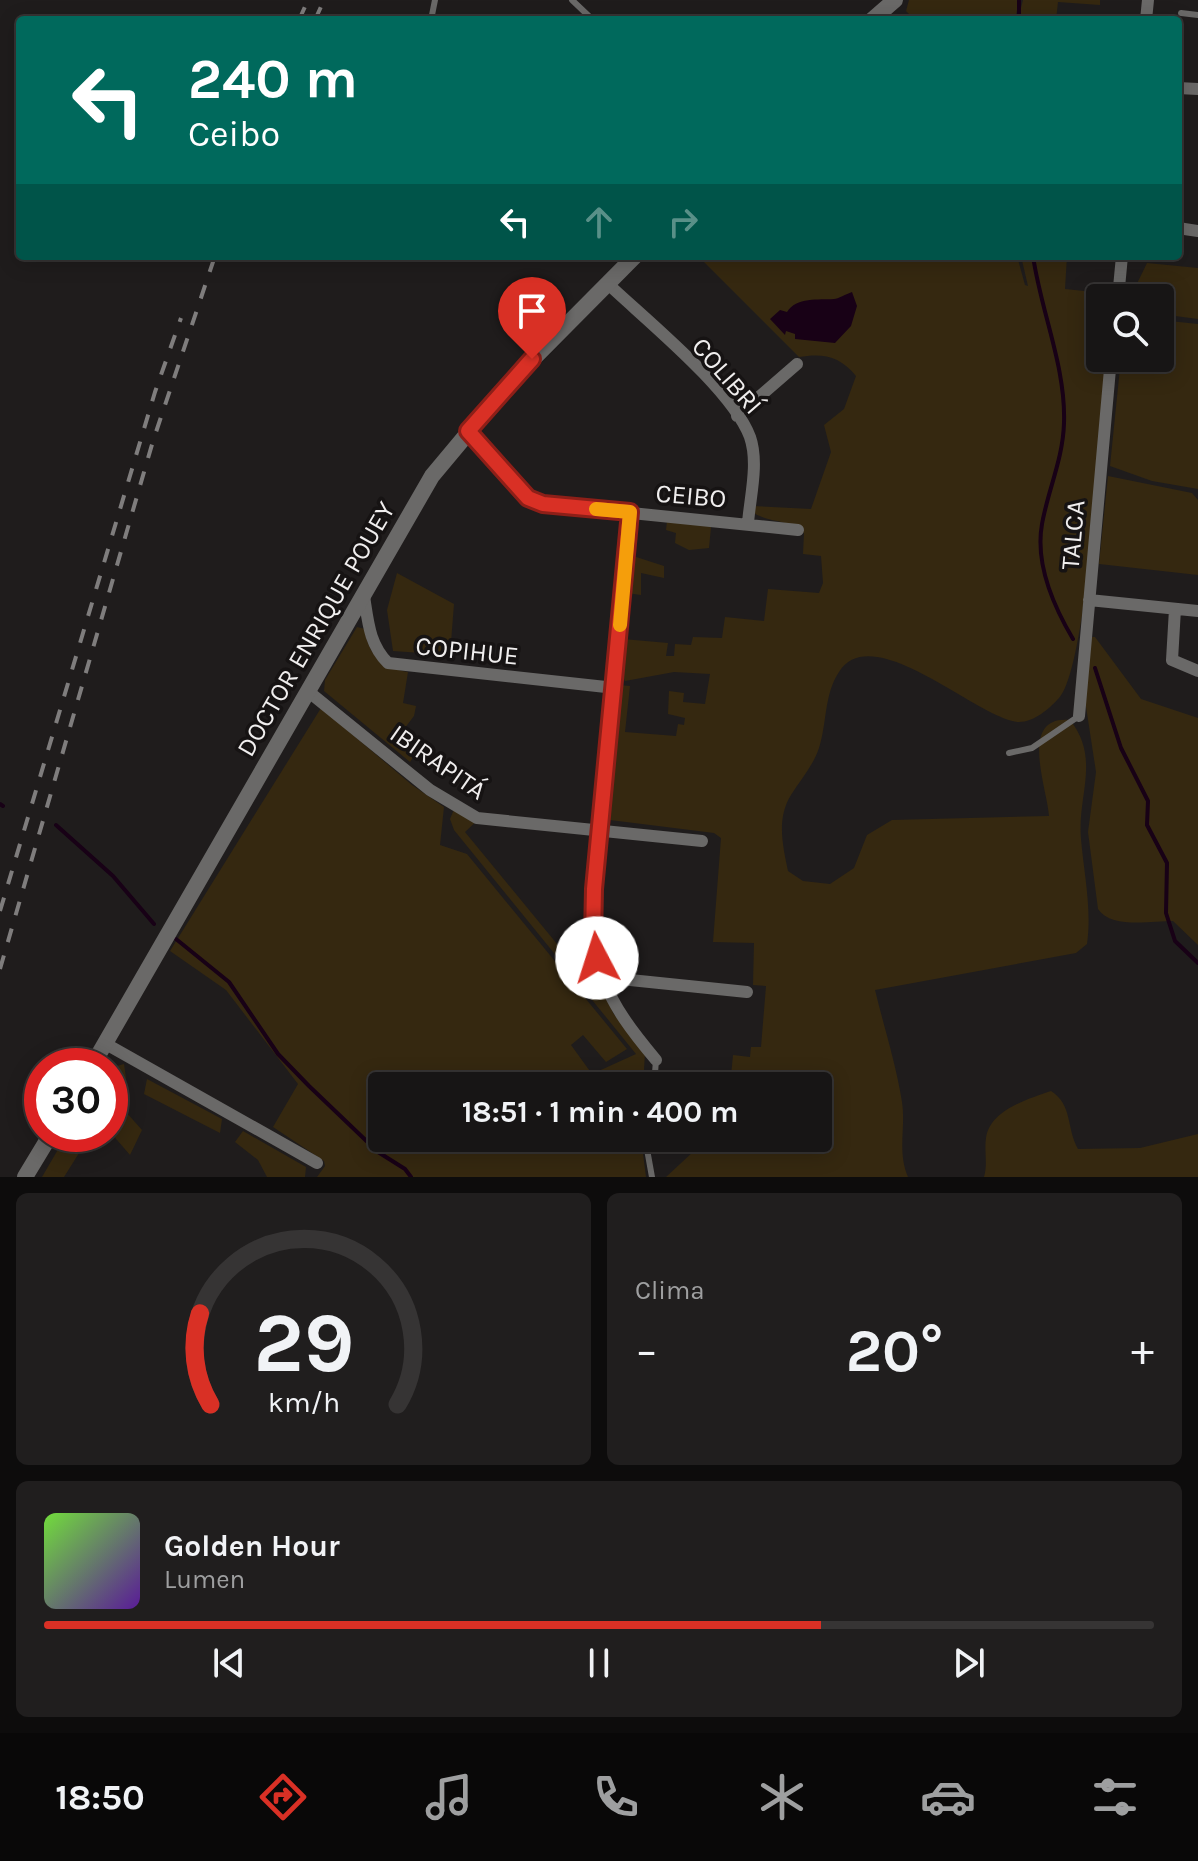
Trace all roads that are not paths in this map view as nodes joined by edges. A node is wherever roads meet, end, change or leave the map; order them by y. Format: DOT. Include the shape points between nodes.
graph roads {
  1 [pos="572,0"];
  2 [pos="895,0"];
  3 [pos="1181,13"];
  4 [pos="1198,15"];
  5 [pos="589,16"];
  6 [pos="877,16"];
  7 [pos="631,260"];
  8 [pos="1122,260"];
  9 [pos="607,283"];
  10 [pos="1119,284"];
  11 [pos="797,364"];
  12 [pos="1110,372"];
  13 [pos="737,416"];
  14 [pos="468,431"];
  15 [pos="630,512"];
  16 [pos="748,523"];
  17 [pos="798,530"];
  18 [pos="364,596"];
  19 [pos="1089,600"];
  20 [pos="1175,609"];
  21 [pos="1198,611"];
  22 [pos="1198,671"];
  23 [pos="615,688"];
  24 [pos="309,692"];
  25 [pos="1079,716"];
  26 [pos="1009,753"];
  27 [pos="602,829"];
  28 [pos="702,841"];
  29 [pos="601,977"];
  30 [pos="747,992"];
  31 [pos="106,1044"];
  32 [pos="103,1048"];
  33 [pos="656,1060"];
  34 [pos="655,1072"];
  35 [pos="40,1152"];
  36 [pos="648,1152"];
  37 [pos="317,1163"];
  38 [pos="25,1177"];
  39 [pos="652,1177"];
  1 -- 5 [label="lane"];
  2 -- 6 [label="street"];
  3 -- 4 [label="lane"];
  7 -- 9 [label="street, DOCTOR ENRIQUE POUEY"];
  8 -- 10 [label="street"];
  9 -- 13 [label="street, COLIBRÍ" via="718,390"];
  9 -- 14 [label="street, DOCTOR ENRIQUE POUEY"];
  11 -- 13 [label="street"];
  12 -- 19 [label="street, TALCA"];
  13 -- 16 [label="street, COLIBRÍ" via="754,455"];
  14 -- 15 [label="street, CEIBO" via="528,498"];
  14 -- 18 [label="street, DOCTOR ENRIQUE POUEY" via="421,494"];
  15 -- 16 [label="street, CEIBO"];
  15 -- 23 [label="street"];
  16 -- 17 [label="street, CEIBO"];
  18 -- 23 [label="street, COPIHUE" via="376,651 388,663"];
  18 -- 24 [label="street, DOCTOR ENRIQUE POUEY"];
  19 -- 20 [label="street"];
  19 -- 25 [label="street, TALCA"];
  20 -- 21 [label="street"];
  20 -- 22 [label="street" via="1172,660"];
  23 -- 27 [label="street"];
  24 -- 27 [label="street, IBIRAPITÁ" via="430,790 477,818"];
  24 -- 31 [label="street, DOCTOR ENRIQUE POUEY"];
  25 -- 26 [label="lane" via="1032,748"];
  27 -- 28 [label="street, IBIRAPITÁ"];
  27 -- 29 [label="street" via="593,938"];
  29 -- 30 [label="street"];
  29 -- 33 [label="street" via="613,1006"];
  31 -- 32 [label="street, DOCTOR ENRIQUE POUEY"];
  31 -- 37 [label="street"];
  33 -- 34 [label="lane"];
  35 -- 38 [label="street"];
  36 -- 39 [label="lane"];
}
